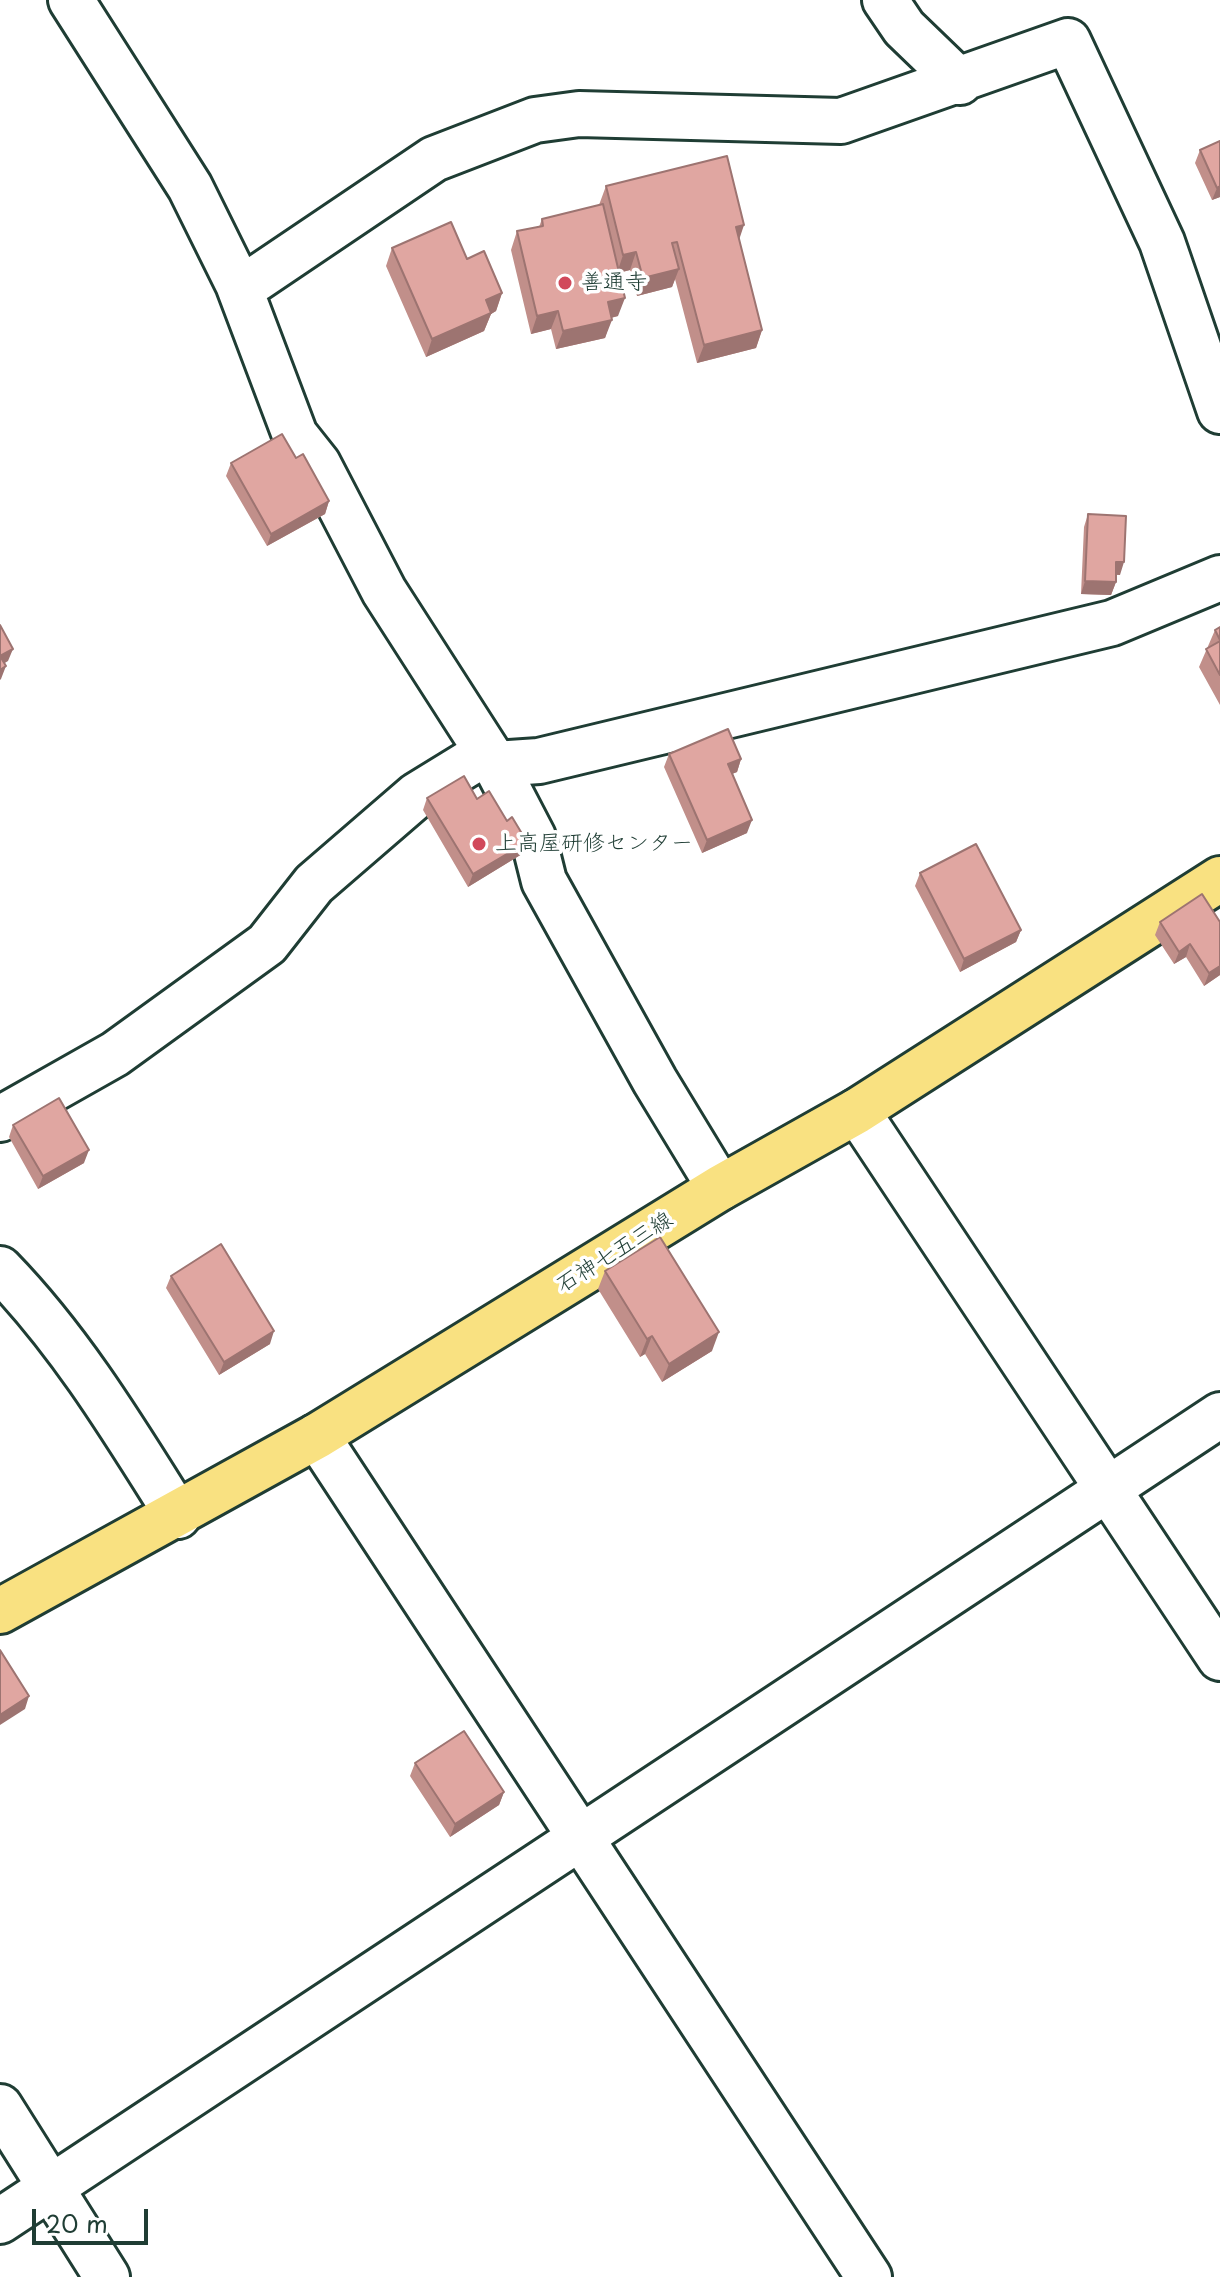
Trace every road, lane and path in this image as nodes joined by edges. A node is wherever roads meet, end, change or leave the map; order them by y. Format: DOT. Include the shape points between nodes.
graph roads {
  1 [pos="71,0"];
  2 [pos="885,0"];
  3 [pos="960,82"];
  4 [pos="238,284"];
  5 [pos="1220,411"];
  6 [pos="1220,578"];
  7 [pos="491,758"];
  8 [pos="1220,879"];
  9 [pos="857,1111"];
  10 [pos="0,1119"];
  11 [pos="720,1188"];
  12 [pos="0,1269"];
  13 [pos="1220,1415"];
  14 [pos="317,1436"];
  15 [pos="1107,1490"];
  16 [pos="178,1516"];
  17 [pos="0,1611"];
  18 [pos="1220,1658"];
  19 [pos="579,1838"];
  20 [pos="0,2107"];
  21 [pos="48,2188"];
  22 [pos="0,2221"];
  23 [pos="107,2277"];
  24 [pos="869,2277"];
  1 -- 4 [label="street" via="190,187"];
  2 -- 3 [label="street" via="904,28"];
  3 -- 4 [label="street" via="841,121 579,114 535,120 434,159 256,279"];
  3 -- 5 [label="street" via="1068,41 1162,242"];
  4 -- 7 [label="street" via="295,435 318,464 384,591"];
  6 -- 7 [label="street" via="1112,623 763,710 539,761"];
  7 -- 10 [label="street" via="417,795 314,884 267,944 115,1054"];
  7 -- 11 [label="street" via="533,837 544,881"];
  8 -- 9 [label="main road, 石神七五三線"];
  9 -- 11 [label="main road, 石神七五三線"];
  9 -- 15 [label="street"];
  11 -- 14 [label="main road, 石神七五三線"];
  12 -- 16 [label="street" via="91,1380"];
  13 -- 15 [label="street"];
  14 -- 16 [label="main road, 石神七五三線"];
  14 -- 19 [label="street"];
  15 -- 18 [label="street"];
  15 -- 19 [label="street"];
  16 -- 17 [label="main road, 石神七五三線"];
  19 -- 21 [label="street"];
  19 -- 24 [label="street"];
  20 -- 21 [label="street"];
  21 -- 22 [label="street"];
  21 -- 23 [label="street"];
}
